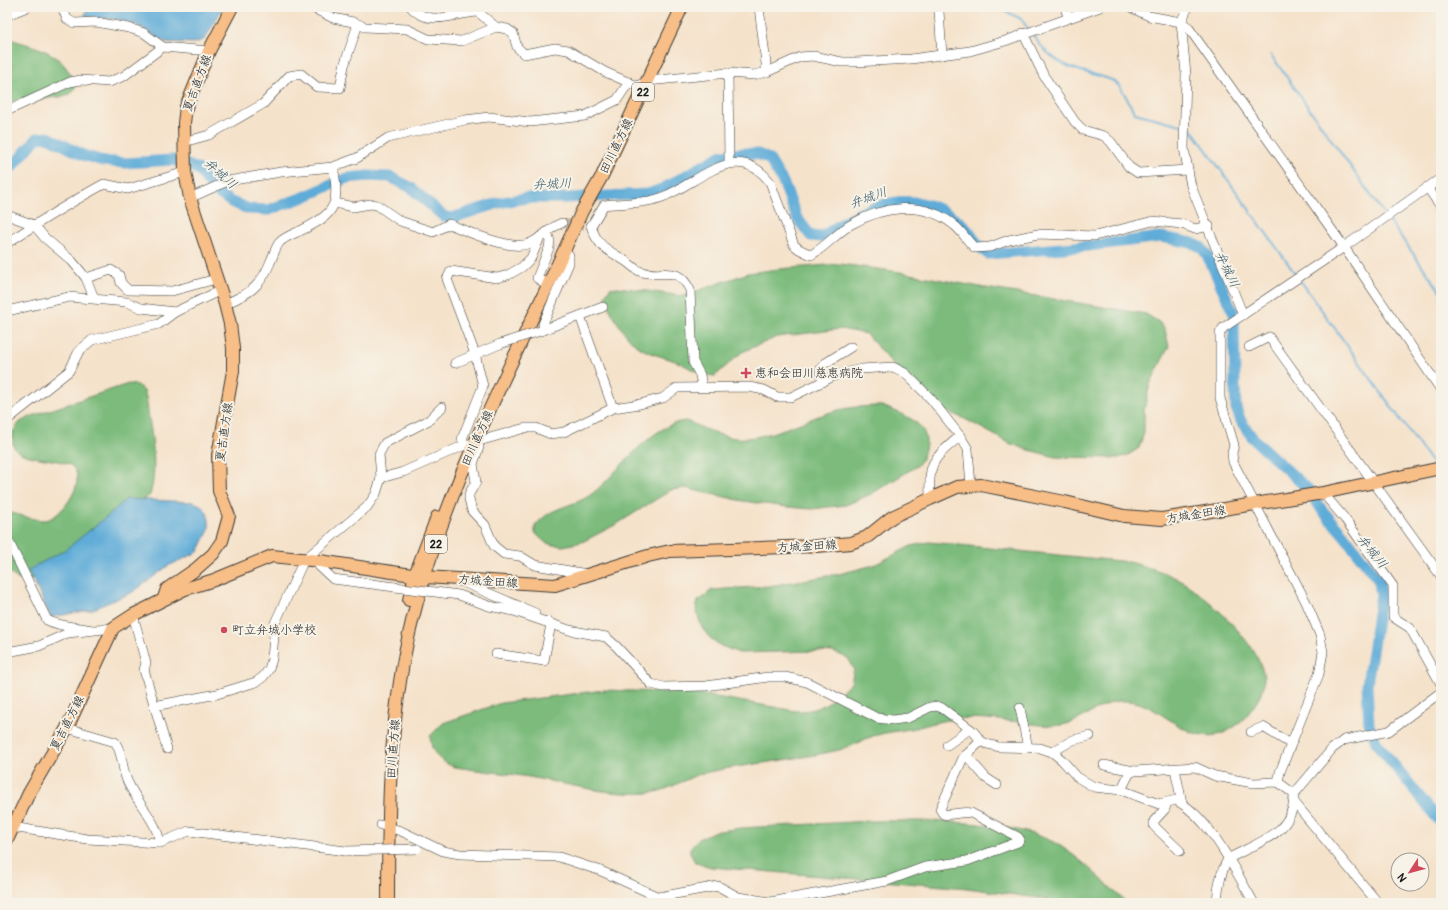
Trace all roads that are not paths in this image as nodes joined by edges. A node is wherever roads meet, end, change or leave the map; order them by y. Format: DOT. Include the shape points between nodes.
graph roads {
  1 [pos="27,7"];
  2 [pos="62,7"];
  3 [pos="232,7"];
  4 [pos="311,7"];
  5 [pos="411,7"];
  6 [pos="453,7"];
  7 [pos="464,7"];
  8 [pos="467,7"];
  9 [pos="674,7"];
  10 [pos="682,7"];
  11 [pos="758,7"];
  12 [pos="936,7"];
  13 [pos="1065,7"];
  14 [pos="1100,7"];
  15 [pos="1130,7"];
  16 [pos="1187,7"];
  17 [pos="478,12"];
  18 [pos="7,15"];
  19 [pos="1068,17"];
  20 [pos="1181,22"];
  21 [pos="358,24"];
  22 [pos="496,27"];
  23 [pos="1023,33"];
  24 [pos="163,46"];
  25 [pos="209,50"];
  26 [pos="942,55"];
  27 [pos="767,72"];
  28 [pos="728,73"];
  29 [pos="638,83"];
  30 [pos="7,111"];
  31 [pos="184,146"];
  32 [pos="729,157"];
  33 [pos="1188,170"];
  34 [pos="334,171"];
  35 [pos="184,172"];
  36 [pos="1441,178"];
  37 [pos="1427,187"];
  38 [pos="190,198"];
  39 [pos="336,198"];
  40 [pos="1441,207"];
  41 [pos="580,210"];
  42 [pos="7,215"];
  43 [pos="562,223"];
  44 [pos="34,225"];
  45 [pos="1208,226"];
  46 [pos="543,235"];
  47 [pos="7,243"];
  48 [pos="1344,247"];
  49 [pos="565,250"];
  50 [pos="86,278"];
  51 [pos="216,279"];
  52 [pos="543,282"];
  53 [pos="219,291"];
  54 [pos="94,298"];
  55 [pos="225,304"];
  56 [pos="604,307"];
  57 [pos="7,311"];
  58 [pos="175,312"];
  59 [pos="1243,315"];
  60 [pos="580,316"];
  61 [pos="542,330"];
  62 [pos="851,347"];
  63 [pos="1249,347"];
  64 [pos="475,354"];
  65 [pos="455,363"];
  66 [pos="823,382"];
  67 [pos="702,387"];
  68 [pos="1441,390"];
  69 [pos="442,407"];
  70 [pos="613,408"];
  71 [pos="7,420"];
  72 [pos="960,436"];
  73 [pos="474,442"];
  74 [pos="1441,468"];
  75 [pos="381,478"];
  76 [pos="1373,481"];
  77 [pos="971,486"];
  78 [pos="1323,493"];
  79 [pos="930,499"];
  80 [pos="1254,505"];
  81 [pos="7,538"];
  82 [pos="304,560"];
  83 [pos="318,561"];
  84 [pos="590,574"];
  85 [pos="420,576"];
  86 [pos="1441,576"];
  87 [pos="463,579"];
  88 [pos="164,598"];
  89 [pos="133,615"];
  90 [pos="551,624"];
  91 [pos="113,628"];
  92 [pos="92,630"];
  93 [pos="7,652"];
  94 [pos="496,654"];
  95 [pos="1441,684"];
  96 [pos="1441,692"];
  97 [pos="154,706"];
  98 [pos="1020,708"];
  99 [pos="67,728"];
  100 [pos="970,729"];
  101 [pos="1251,732"];
  102 [pos="1090,736"];
  103 [pos="981,741"];
  104 [pos="1291,744"];
  105 [pos="947,745"];
  106 [pos="1028,748"];
  107 [pos="167,749"];
  108 [pos="1052,752"];
  109 [pos="966,755"];
  110 [pos="1104,765"];
  111 [pos="1175,769"];
  112 [pos="1134,772"];
  113 [pos="1278,782"];
  114 [pos="997,785"];
  115 [pos="1121,790"];
  116 [pos="1294,798"];
  117 [pos="1167,802"];
  118 [pos="1182,803"];
  119 [pos="12,827"];
  120 [pos="385,827"];
  121 [pos="7,840"];
  122 [pos="160,843"];
  123 [pos="443,851"];
  124 [pos="1180,851"];
  125 [pos="1228,859"];
  126 [pos="659,897"];
  127 [pos="382,903"];
  128 [pos="388,903"];
  129 [pos="672,903"];
  130 [pos="1217,903"];
  131 [pos="1254,903"];
  132 [pos="1378,903"];
  1 -- 18 [label="street"];
  2 -- 24 [label="street" via="67,19 74,23 96,22 129,28 144,33"];
  3 -- 25 [label="main road, 夏吉直方線"];
  4 -- 21 [label="street" via="333,18"];
  5 -- 17 [label="street" via="418,15 430,19"];
  6 -- 7 [label="street"];
  8 -- 17 [label="street"];
  9 -- 29 [label="main road, 田川直方線 / 22"];
  10 -- 29 [label="main road, 田川直方線 / 22"];
  11 -- 27 [label="street"];
  12 -- 26 [label="street" via="939,11"];
  13 -- 19 [label="street"];
  14 -- 19 [label="street"];
  15 -- 20 [label="street" via="1148,16"];
  16 -- 20 [label="street"];
  17 -- 22 [label="street"];
  19 -- 23 [label="street"];
  20 -- 33 [label="street" via="1186,74 1184,148"];
  20 -- 48 [label="street" via="1188,27"];
  21 -- 22 [label="street" via="365,27 407,30 428,39 462,40"];
  21 -- 31 [label="street" via="344,66 340,88 317,87 301,74 289,76 264,104"];
  22 -- 29 [label="street" via="513,33 518,47 524,54 555,48 568,50 605,72"];
  23 -- 26 [label="street" via="970,51"];
  23 -- 33 [label="street" via="1044,76 1083,130 1108,139 1129,167 1138,173"];
  24 -- 25 [label="street"];
  24 -- 30 [label="street" via="124,76 109,82 70,82"];
  25 -- 31 [label="main road, 夏吉直方線" via="186,107"];
  26 -- 27 [label="street" via="855,62 812,56 800,57"];
  27 -- 28 [label="street" via="754,75"];
  28 -- 29 [label="street"];
  28 -- 32 [label="street"];
  29 -- 34 [label="street" via="617,100 584,116 530,122 489,117 465,120 388,138"];
  29 -- 41 [label="main road, 田川直方線 / 22" via="599,174"];
  31 -- 35 [label="main road, 夏吉直方線"];
  32 -- 45 [label="street" via="757,167 765,175 794,245 811,255 850,226 896,208 915,208 936,214 955,226 975,248 990,247 1038,234 1095,236 1153,221 1182,224 1195,229"];
  32 -- 67 [label="street" via="665,196 648,202 604,205 588,226 604,248 641,272 670,273 681,276 686,281 690,290 693,362 700,375"];
  33 -- 45 [label="street" via="1191,186"];
  34 -- 38 [label="street" via="281,172 228,182"];
  34 -- 39 [label="street"];
  35 -- 38 [label="main road, 夏吉直方線"];
  35 -- 44 [label="street" via="128,189 104,184"];
  36 -- 37 [label="street"];
  37 -- 40 [label="street"];
  37 -- 48 [label="street"];
  38 -- 51 [label="main road, 夏吉直方線"];
  39 -- 46 [label="street" via="353,207 377,205 400,221 433,232 449,224 484,238 521,247"];
  39 -- 55 [label="street" via="326,215 278,244 259,283 247,294"];
  41 -- 49 [label="main road, 田川直方線 / 22"];
  41 -- 52 [label="main road, 田川直方線 / 22"];
  42 -- 44 [label="street"];
  43 -- 46 [label="street"];
  44 -- 47 [label="street"];
  44 -- 50 [label="street"];
  45 -- 59 [label="street"];
  46 -- 52 [label="street" via="550,241 538,278"];
  46 -- 64 [label="street" via="531,258 508,275 497,278 451,271 448,274 447,279"];
  48 -- 59 [label="street"];
  48 -- 68 [label="street"];
  49 -- 61 [label="street" via="569,255 569,263"];
  49 -- 73 [label="main road, 田川直方線 / 22"];
  50 -- 51 [label="street" via="110,270 119,275 128,290 172,291"];
  50 -- 54 [label="street"];
  51 -- 53 [label="main road, 夏吉直方線"];
  52 -- 73 [label="main road, 田川直方線 / 22"];
  53 -- 55 [label="main road, 夏吉直方線"];
  53 -- 58 [label="street"];
  54 -- 57 [label="street" via="69,297"];
  54 -- 58 [label="street"];
  55 -- 88 [label="main road, 夏吉直方線" via="234,348 233,371 218,455 219,491 229,516 227,527 222,541 212,554 196,569 167,589"];
  56 -- 60 [label="street"];
  58 -- 71 [label="street" via="159,324 92,340 84,345 69,371"];
  59 -- 80 [label="street" via="1223,328 1220,333 1220,398 1234,445 1234,462"];
  60 -- 61 [label="street"];
  60 -- 70 [label="street"];
  61 -- 64 [label="street, bridge"];
  62 -- 66 [label="street" via="824,364 820,370"];
  63 -- 76 [label="street" via="1269,337"];
  64 -- 65 [label="street"];
  64 -- 73 [label="street" via="483,386 462,439"];
  66 -- 67 [label="street" via="791,397 777,397 764,390 749,387"];
  66 -- 72 [label="street" via="836,375 861,369 893,367 905,373 931,398"];
  67 -- 70 [label="street" via="677,388 663,398"];
  69 -- 75 [label="street" via="429,420 385,443 379,454"];
  70 -- 73 [label="street" via="564,432 551,434 536,428 525,428"];
  72 -- 77 [label="street" via="968,449"];
  72 -- 79 [label="street" via="932,463 929,474"];
  73 -- 75 [label="street" via="404,472"];
  73 -- 84 [label="street" via="473,464 476,482 469,499 472,511 485,525 494,546 504,554 520,556 535,565"];
  73 -- 85 [label="main road, 田川直方線 / 22"];
  74 -- 76 [label="main road, 方城金田線"];
  75 -- 82 [label="street" via="376,494 367,507"];
  76 -- 78 [label="main road, 方城金田線"];
  76 -- 86 [label="street"];
  77 -- 79 [label="main road, 方城金田線" via="957,487"];
  77 -- 80 [label="main road, 方城金田線" via="989,486 1124,516 1155,519"];
  78 -- 80 [label="main road, 方城金田線"];
  78 -- 95 [label="street" via="1345,518 1393,586 1393,617 1410,628"];
  79 -- 84 [label="main road, 方城金田線" via="892,517 867,537 851,543 670,551"];
  80 -- 104 [label="street" via="1306,602 1320,635 1323,652 1319,674"];
  81 -- 92 [label="street" via="47,620 57,625"];
  82 -- 83 [label="main road, 方城金田線"];
  82 -- 88 [label="main road, 方城金田線" via="272,556"];
  82 -- 97 [label="street" via="275,622 272,659 269,669 263,676 256,682 217,694"];
  83 -- 85 [label="main road, 方城金田線"];
  83 -- 90 [label="street, bridge" via="319,566 333,579 459,595"];
  84 -- 87 [label="main road, 方城金田線" via="555,585"];
  85 -- 87 [label="main road, 方城金田線"];
  85 -- 120 [label="main road, 田川直方線 / 22" via="393,679 388,721"];
  87 -- 90 [label="street" via="465,584 529,610"];
  88 -- 89 [label="main road, 夏吉直方線"];
  89 -- 91 [label="main road, 夏吉直方線"];
  89 -- 97 [label="street"];
  90 -- 94 [label="street" via="544,660"];
  90 -- 100 [label="street" via="606,638 617,646 651,684 664,687 706,686 785,677 807,682 877,718 908,718 937,706"];
  91 -- 92 [label="street"];
  91 -- 99 [label="main road, 夏吉直方線"];
  92 -- 93 [label="street" via="68,633 39,646"];
  96 -- 116 [label="street" via="1389,731 1344,740 1332,749"];
  97 -- 107 [label="street"];
  98 -- 106 [label="street"];
  99 -- 119 [label="main road, 夏吉直方線"];
  99 -- 122 [label="street" via="115,742 130,788 159,834"];
  100 -- 103 [label="street"];
  100 -- 105 [label="street"];
  101 -- 104 [label="street" via="1263,727"];
  102 -- 108 [label="street" via="1073,740"];
  103 -- 106 [label="street" via="999,747"];
  103 -- 109 [label="street"];
  104 -- 113 [label="street"];
  106 -- 108 [label="street"];
  108 -- 115 [label="street" via="1085,783 1094,787"];
  109 -- 114 [label="street" via="986,778"];
  109 -- 126 [label="street" via="940,809 943,814 948,815 971,813 1018,836 1018,842 967,861 924,867 887,881 770,902 738,897 718,886"];
  110 -- 112 [label="street"];
  111 -- 112 [label="street"];
  111 -- 113 [label="street" via="1195,767 1215,776 1253,784"];
  111 -- 118 [label="street"];
  112 -- 115 [label="street" via="1129,774"];
  113 -- 116 [label="street"];
  115 -- 117 [label="street" via="1159,804"];
  116 -- 125 [label="street" via="1294,806 1277,832"];
  116 -- 132 [label="street"];
  117 -- 118 [label="street" via="1176,800"];
  117 -- 124 [label="street" via="1165,809 1154,821 1154,826"];
  118 -- 125 [label="street" via="1203,824"];
  119 -- 121 [label="main road, 夏吉直方線"];
  119 -- 122 [label="street" via="87,839"];
  120 -- 123 [label="street" via="401,831"];
  120 -- 127 [label="main road, 田川直方線 / 22"];
  120 -- 128 [label="main road, 田川直方線 / 22"];
  122 -- 123 [label="street, bridge" via="189,831 346,851"];
  123 -- 126 [label="street" via="460,854 560,857 601,871"];
  125 -- 130 [label="street" via="1218,888"];
  125 -- 131 [label="street"];
  126 -- 129 [label="street"];
}
